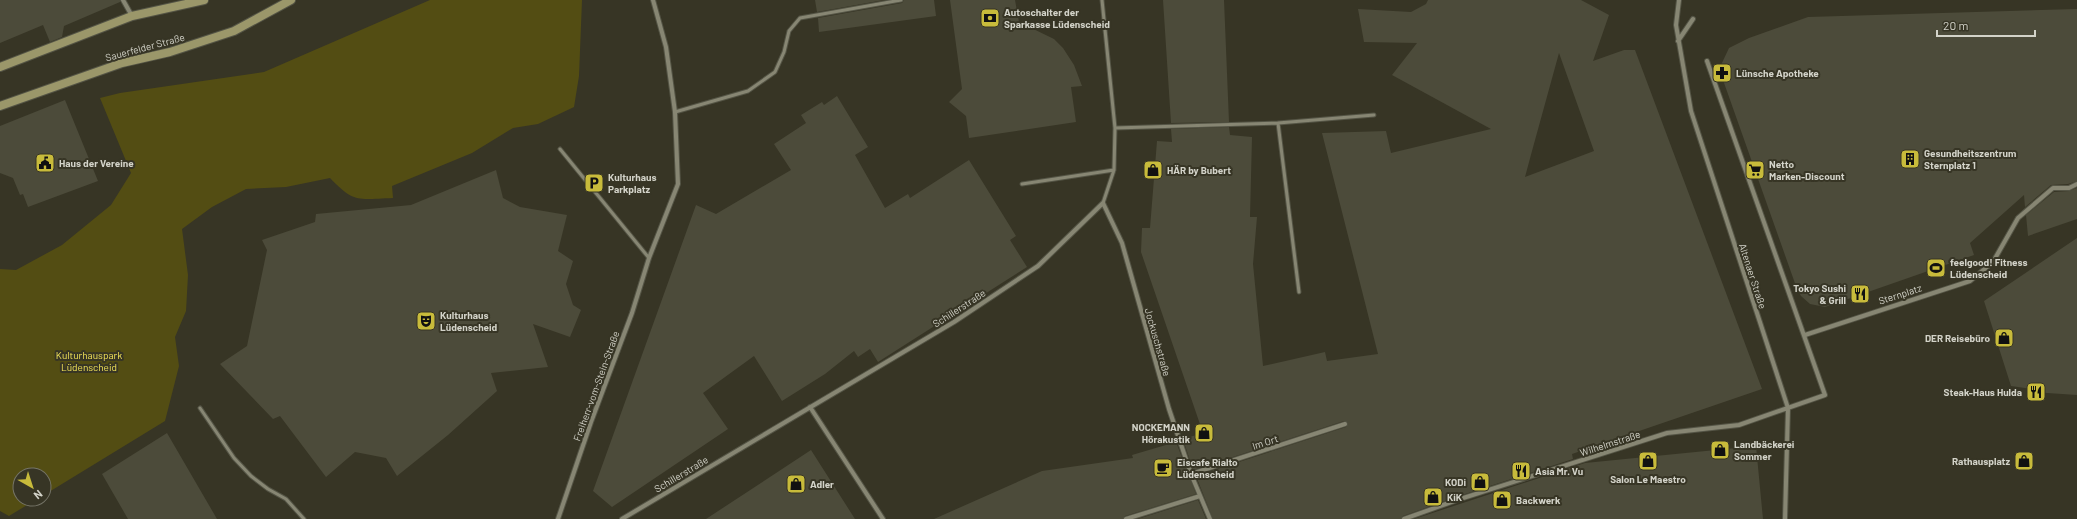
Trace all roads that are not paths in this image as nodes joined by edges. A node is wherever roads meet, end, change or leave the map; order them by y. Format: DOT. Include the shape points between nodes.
graph roads {
  1 [pos="124,0"];
  2 [pos="204,0"];
  3 [pos="291,0"];
  4 [pos="653,0"];
  5 [pos="901,0"];
  6 [pos="1102,0"];
  7 [pos="1679,0"];
  8 [pos="132,16"];
  9 [pos="1693,19"];
  10 [pos="1678,41"];
  11 [pos="1707,61"];
  12 [pos="0,67"];
  13 [pos="0,106"];
  14 [pos="675,112"];
  15 [pos="1374,115"];
  16 [pos="1278,124"];
  17 [pos="1116,128"];
  18 [pos="560,149"];
  19 [pos="1114,170"];
  20 [pos="1022,184"];
  21 [pos="2077,184"];
  22 [pos="1103,203"];
  23 [pos="649,258"];
  24 [pos="1298,292"];
  25 [pos="1805,335"];
  26 [pos="810,407"];
  27 [pos="200,408"];
  28 [pos="1788,408"];
  29 [pos="1345,424"];
  30 [pos="1191,474"];
  31 [pos="1200,496"];
  32 [pos="304,519"];
  33 [pos="558,519"];
  34 [pos="622,519"];
  35 [pos="883,519"];
  36 [pos="1126,519"];
  37 [pos="1210,519"];
  38 [pos="1404,519"];
  39 [pos="1786,519"];
  1 -- 8 [label="street"];
  2 -- 8 [label="main road"];
  3 -- 13 [label="main road, Sauerfelder Straße" via="234,31 170,52 122,63"];
  4 -- 14 [label="street, Freiherr-vom-Stein-Straße" via="666,47"];
  5 -- 14 [label="lane" via="800,18 789,31 784,52 775,72 748,91"];
  6 -- 17 [label="lane"];
  7 -- 10 [label="street, Altenaer Straße" via="1676,25"];
  8 -- 12 [label="main road"];
  9 -- 10 [label="street"];
  10 -- 28 [label="street, Altenaer Straße" via="1691,112"];
  11 -- 25 [label="street"];
  14 -- 23 [label="street, Freiherr-vom-Stein-Straße" via="678,184"];
  15 -- 16 [label="lane"];
  16 -- 17 [label="lane"];
  16 -- 24 [label="lane"];
  17 -- 19 [label="lane"];
  18 -- 23 [label="lane"];
  19 -- 20 [label="lane"];
  19 -- 22 [label="lane"];
  21 -- 25 [label="street, Sternplatz" via="2069,188 2053,188 2018,218 1993,262 1970,281"];
  22 -- 26 [label="street, Schillerstraße" via="1038,266 954,322"];
  22 -- 30 [label="street, Jockuschstraße" via="1122,243 1166,401"];
  23 -- 33 [label="street, Freiherr-vom-Stein-Straße" via="632,313"];
  25 -- 28 [label="street, Wilhelmstraße" via="1825,395"];
  26 -- 34 [label="street, Schillerstraße"];
  26 -- 35 [label="street"];
  27 -- 32 [label="lane" via="234,458 268,489 286,499"];
  28 -- 38 [label="street, Wilhelmstraße" via="1739,425 1667,433"];
  28 -- 39 [label="street, Altenaer Straße"];
  29 -- 30 [label="street, Im Ort"];
  30 -- 31 [label="street, Jockuschstraße"];
  31 -- 36 [label="street"];
  31 -- 37 [label="street, Jockuschstraße"];
}
